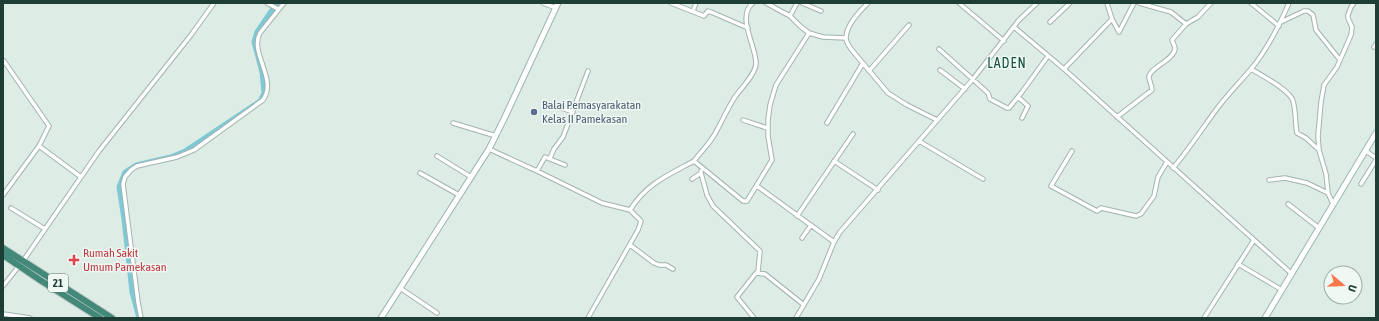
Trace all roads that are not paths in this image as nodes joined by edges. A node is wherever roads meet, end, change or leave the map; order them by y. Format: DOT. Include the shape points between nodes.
graph roads {
  1 [pos="214,3"];
  2 [pos="267,3"];
  3 [pos="284,3"];
  4 [pos="543,3"];
  5 [pos="671,3"];
  6 [pos="696,3"];
  7 [pos="753,3"];
  8 [pos="766,3"];
  9 [pos="797,3"];
  10 [pos="802,3"];
  11 [pos="868,3"];
  12 [pos="959,3"];
  13 [pos="1037,3"];
  14 [pos="1068,3"];
  15 [pos="1107,3"];
  16 [pos="1134,3"];
  17 [pos="1139,3"];
  18 [pos="1211,3"];
  19 [pos="1251,3"];
  20 [pos="1288,3"];
  21 [pos="1354,3"];
  22 [pos="557,6"];
  23 [pos="275,8"];
  24 [pos="693,11"];
  25 [pos="821,11"];
  26 [pos="790,16"];
  27 [pos="1112,19"];
  28 [pos="1050,22"];
  29 [pos="1186,24"];
  30 [pos="1280,24"];
  31 [pos="910,25"];
  32 [pos="1014,27"];
  33 [pos="748,28"];
  34 [pos="809,33"];
  35 [pos="846,38"];
  36 [pos="1004,41"];
  37 [pos="939,49"];
  38 [pos="1048,56"];
  39 [pos="1340,60"];
  40 [pos="4,61"];
  41 [pos="863,63"];
  42 [pos="1064,69"];
  43 [pos="1251,69"];
  44 [pos="940,70"];
  45 [pos="588,71"];
  46 [pos="869,71"];
  47 [pos="973,79"];
  48 [pos="965,89"];
  49 [pos="1018,97"];
  50 [pos="553,105"];
  51 [pos="573,112"];
  52 [pos="1117,117"];
  53 [pos="1022,118"];
  54 [pos="743,120"];
  55 [pos="937,120"];
  56 [pos="827,122"];
  57 [pos="453,123"];
  58 [pos="767,128"];
  59 [pos="1376,133"];
  60 [pos="853,134"];
  61 [pos="496,136"];
  62 [pos="919,141"];
  63 [pos="39,146"];
  64 [pos="489,149"];
  65 [pos="1319,150"];
  66 [pos="1072,151"];
  67 [pos="1366,151"];
  68 [pos="437,156"];
  69 [pos="550,158"];
  70 [pos="1376,159"];
  71 [pos="694,161"];
  72 [pos="834,161"];
  73 [pos="1167,162"];
  74 [pos="565,165"];
  75 [pos="701,167"];
  76 [pos="1173,168"];
  77 [pos="538,171"];
  78 [pos="420,173"];
  79 [pos="701,173"];
  80 [pos="80,177"];
  81 [pos="472,177"];
  82 [pos="692,179"];
  83 [pos="982,179"];
  84 [pos="1269,180"];
  85 [pos="1361,184"];
  86 [pos="757,186"];
  87 [pos="878,190"];
  88 [pos="1328,193"];
  89 [pos="3,195"];
  90 [pos="460,195"];
  91 [pos="1288,204"];
  92 [pos="1333,204"];
  93 [pos="11,208"];
  94 [pos="630,210"];
  95 [pos="797,216"];
  96 [pos="811,225"];
  97 [pos="1319,228"];
  98 [pos="45,229"];
  99 [pos="802,238"];
  100 [pos="1254,240"];
  101 [pos="834,242"];
  102 [pos="630,246"];
  103 [pos="3,248"];
  104 [pos="3,255"];
  105 [pos="21,264"];
  106 [pos="1238,264"];
  107 [pos="673,270"];
  108 [pos="758,272"];
  109 [pos="1292,274"];
  110 [pos="3,286"];
  111 [pos="400,288"];
  112 [pos="1282,290"];
  113 [pos="804,305"];
  114 [pos="3,314"];
  115 [pos="437,314"];
  116 [pos="30,318"];
  117 [pos="100,318"];
  118 [pos="112,318"];
  119 [pos="141,318"];
  120 [pos="381,318"];
  121 [pos="588,318"];
  122 [pos="754,318"];
  123 [pos="796,318"];
  124 [pos="1204,318"];
  125 [pos="1265,318"];
  1 -- 80 [label="street"];
  2 -- 23 [label="street"];
  3 -- 23 [label="street"];
  4 -- 22 [label="street"];
  5 -- 24 [label="street"];
  6 -- 24 [label="street"];
  7 -- 33 [label="street" via="747,12"];
  8 -- 26 [label="street"];
  9 -- 26 [label="street"];
  10 -- 25 [label="street"];
  11 -- 35 [label="street" via="852,20"];
  12 -- 36 [label="street"];
  13 -- 32 [label="street"];
  14 -- 28 [label="street"];
  15 -- 27 [label="street"];
  16 -- 27 [label="street" via="1119,32"];
  17 -- 29 [label="street" via="1171,12"];
  18 -- 29 [label="street" via="1198,17"];
  19 -- 30 [label="street"];
  20 -- 30 [label="street"];
  21 -- 39 [label="street" via="1348,15 1352,27"];
  22 -- 61 [label="main road"];
  23 -- 119 [label="street" via="257,38 267,84 263,100 194,150 178,157 137,166 125,177 123,184"];
  24 -- 33 [label="street" via="704,16 708,11"];
  26 -- 34 [label="street"];
  27 -- 42 [label="street"];
  29 -- 52 [label="street" via="1172,40 1175,48 1173,52 1150,73 1152,90"];
  30 -- 39 [label="street" via="1308,11 1314,18 1316,30"];
  30 -- 43 [label="street"];
  31 -- 46 [label="street"];
  32 -- 36 [label="street"];
  32 -- 38 [label="street"];
  33 -- 71 [label="street" via="756,67 734,98 712,138"];
  34 -- 35 [label="street" via="823,38"];
  34 -- 58 [label="street" via="776,85"];
  35 -- 41 [label="street" via="851,49"];
  36 -- 47 [label="street"];
  37 -- 47 [label="street"];
  38 -- 42 [label="street"];
  38 -- 49 [label="street"];
  39 -- 65 [label="street" via="1322,93"];
  40 -- 63 [label="street" via="49,126"];
  41 -- 46 [label="street"];
  41 -- 56 [label="street"];
  42 -- 52 [label="street"];
  43 -- 65 [label="street" via="1292,97 1297,133"];
  43 -- 76 [label="street" via="1220,105"];
  44 -- 48 [label="street"];
  45 -- 51 [label="street"];
  46 -- 55 [label="street" via="888,93"];
  47 -- 48 [label="street"];
  47 -- 49 [label="street" via="988,93 990,100 1007,108"];
  48 -- 55 [label="street"];
  49 -- 53 [label="street" via="1028,106"];
  50 -- 51 [label="street"];
  51 -- 69 [label="street" via="563,138"];
  52 -- 73 [label="street"];
  54 -- 58 [label="street"];
  55 -- 62 [label="street"];
  57 -- 61 [label="street"];
  58 -- 86 [label="street" via="772,160"];
  59 -- 67 [label="main road"];
  60 -- 72 [label="street"];
  61 -- 64 [label="main road"];
  62 -- 83 [label="street"];
  62 -- 87 [label="street"];
  63 -- 80 [label="street"];
  63 -- 89 [label="street"];
  64 -- 77 [label="street"];
  64 -- 81 [label="main road"];
  65 -- 88 [label="street"];
  66 -- 73 [label="street" via="1051,186 1097,211 1101,208 1136,216 1141,214 1155,194 1158,177"];
  67 -- 70 [label="street"];
  67 -- 92 [label="main road"];
  68 -- 81 [label="street"];
  69 -- 74 [label="street"];
  69 -- 77 [label="street" via="544,157"];
  70 -- 85 [label="street"];
  71 -- 75 [label="street"];
  71 -- 94 [label="street" via="651,185"];
  72 -- 87 [label="street"];
  72 -- 95 [label="street"];
  73 -- 76 [label="street"];
  75 -- 79 [label="street"];
  75 -- 86 [label="street" via="744,202"];
  76 -- 100 [label="street"];
  77 -- 94 [label="street" via="602,203"];
  78 -- 90 [label="street"];
  79 -- 82 [label="street"];
  79 -- 108 [label="street" via="713,206 760,251"];
  80 -- 98 [label="street"];
  81 -- 90 [label="main road"];
  84 -- 88 [label="street" via="1291,179"];
  86 -- 95 [label="street"];
  87 -- 101 [label="street"];
  88 -- 92 [label="street"];
  90 -- 111 [label="main road"];
  91 -- 97 [label="street"];
  92 -- 97 [label="main road"];
  93 -- 98 [label="street"];
  94 -- 102 [label="street" via="641,222"];
  95 -- 96 [label="street"];
  96 -- 99 [label="street"];
  96 -- 101 [label="street"];
  97 -- 109 [label="main road"];
  98 -- 105 [label="street"];
  100 -- 106 [label="street"];
  100 -- 109 [label="street"];
  101 -- 113 [label="street" via="819,279"];
  102 -- 107 [label="street" via="654,263 666,265"];
  102 -- 121 [label="street"];
  103 -- 105 [label="highway, 21"];
  104 -- 105 [label="highway, 21"];
  105 -- 110 [label="street"];
  105 -- 117 [label="highway, 21"];
  105 -- 118 [label="highway, 21"];
  106 -- 112 [label="street"];
  106 -- 124 [label="street"];
  108 -- 113 [label="street" via="765,274"];
  108 -- 122 [label="street" via="737,297"];
  109 -- 112 [label="main road"];
  111 -- 115 [label="street"];
  111 -- 120 [label="main road"];
  112 -- 125 [label="main road"];
  113 -- 123 [label="street"];
  114 -- 116 [label="street"];
}
